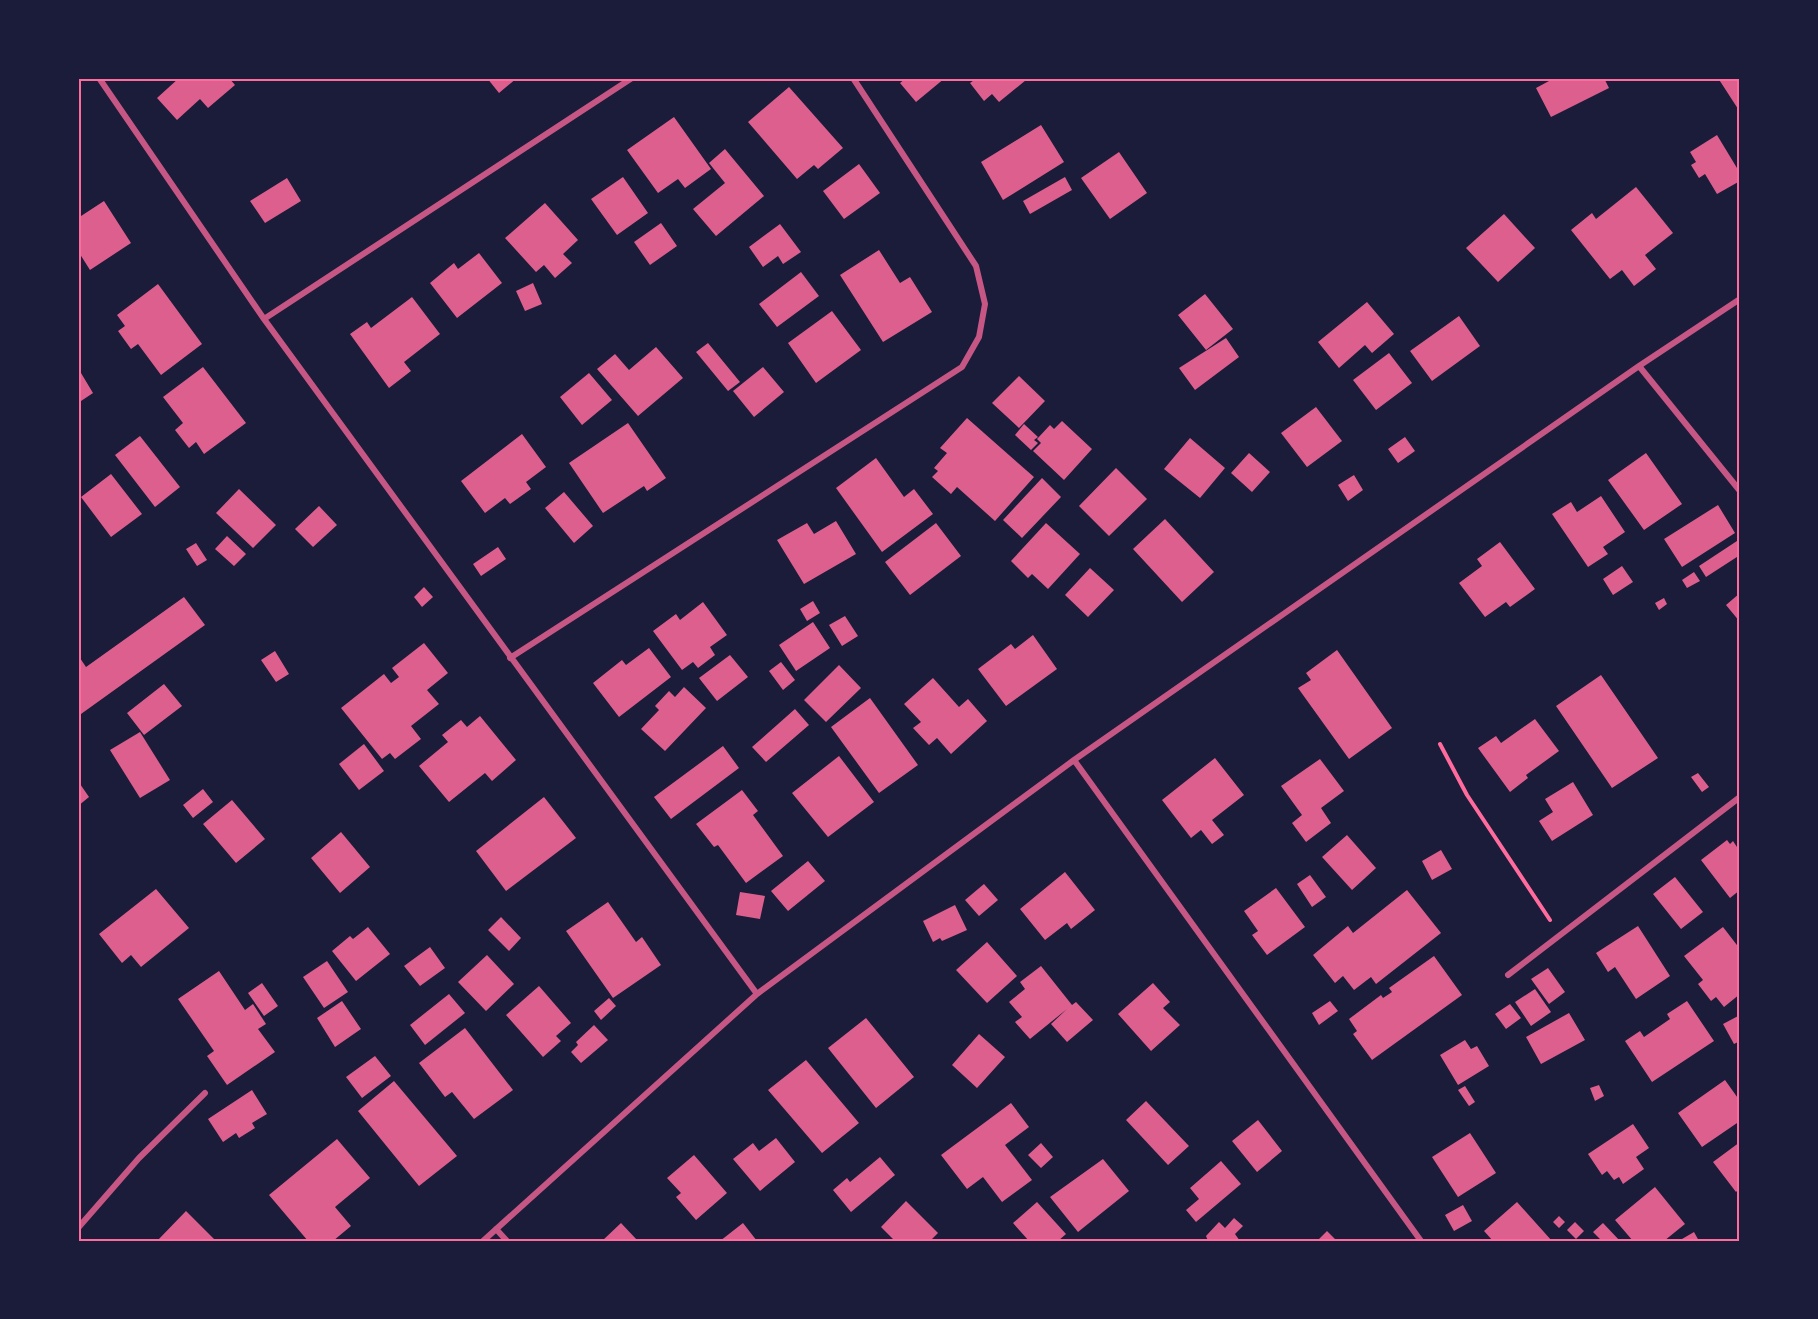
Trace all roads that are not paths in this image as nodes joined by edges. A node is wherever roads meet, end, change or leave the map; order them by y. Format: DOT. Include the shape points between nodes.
graph roads {
  1 [pos="99,78"];
  2 [pos="632,78"];
  3 [pos="853,78"];
  4 [pos="1740,299"];
  5 [pos="264,319"];
  6 [pos="1640,366"];
  7 [pos="1740,491"];
  8 [pos="510,658"];
  9 [pos="1074,760"];
  10 [pos="1740,796"];
  11 [pos="1508,975"];
  12 [pos="757,994"];
  13 [pos="205,1093"];
  14 [pos="78,1228"];
  15 [pos="496,1228"];
  16 [pos="483,1241"];
  17 [pos="507,1241"];
  18 [pos="1421,1241"];
  1 -- 5 [label="street"];
  2 -- 5 [label="street"];
  3 -- 8 [label="street" via="976,266 985,304 980,337 962,367"];
  4 -- 6 [label="street"];
  5 -- 8 [label="street"];
  6 -- 7 [label="street"];
  6 -- 9 [label="street"];
  8 -- 12 [label="street"];
  9 -- 12 [label="street"];
  9 -- 18 [label="street"];
  10 -- 11 [label="street"];
  12 -- 15 [label="street"];
  13 -- 14 [label="street" via="139,1158"];
  15 -- 16 [label="street"];
  15 -- 17 [label="street"];
}
